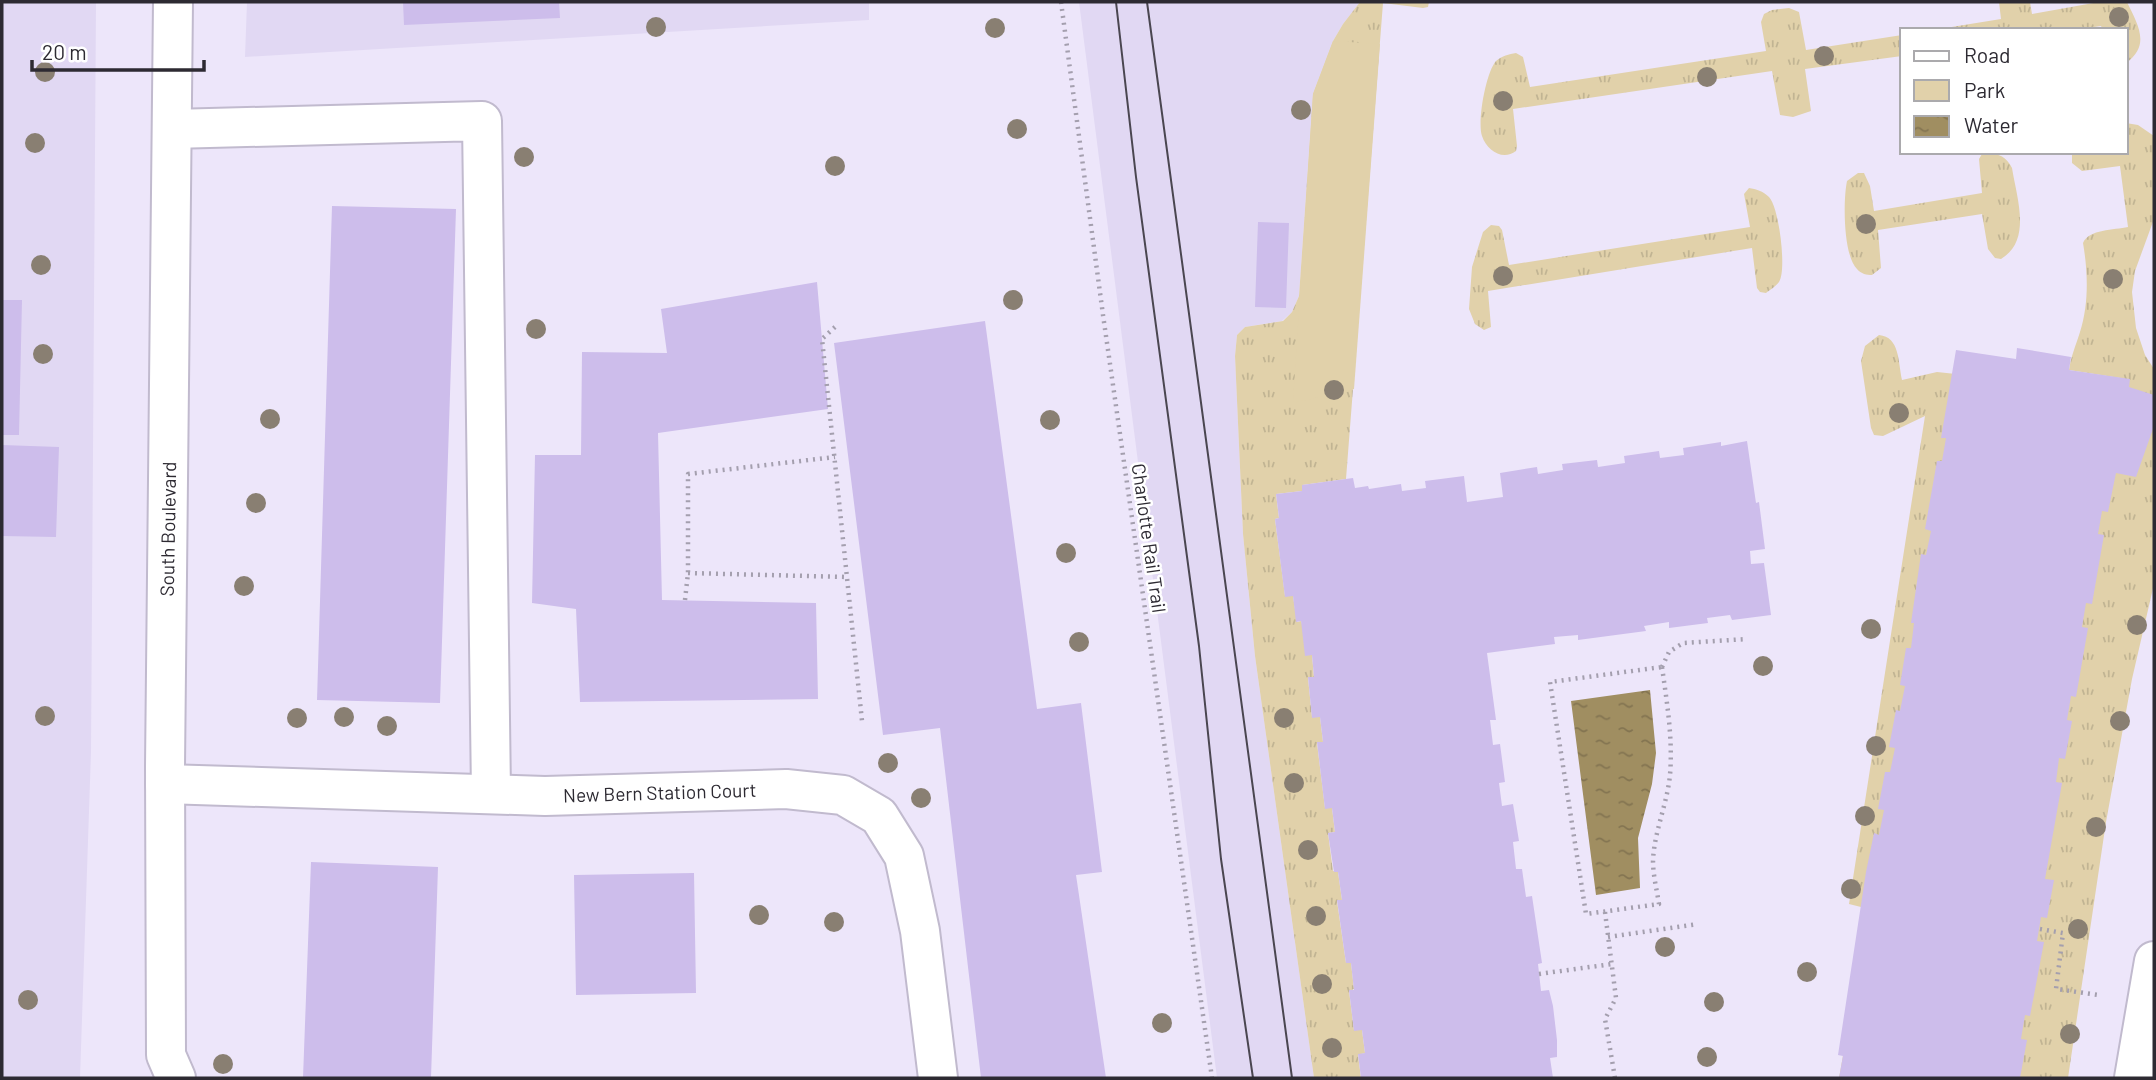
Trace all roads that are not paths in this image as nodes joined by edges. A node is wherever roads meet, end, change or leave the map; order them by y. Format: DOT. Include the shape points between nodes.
graph roads {
  1 [pos="173,2"];
  2 [pos="172,129"];
  3 [pos="165,784"];
  4 [pos="491,793"];
  5 [pos="2154,961"];
  6 [pos="166,1071"];
  7 [pos="938,1078"];
  8 [pos="2134,1078"];
  1 -- 2 [label="street, South Boulevard"];
  2 -- 3 [label="street, South Boulevard"];
  2 -- 4 [label="street" via="482,121"];
  3 -- 4 [label="street, New Bern Station Court"];
  3 -- 6 [label="street, South Boulevard"];
  4 -- 7 [label="street, New Bern Station Court" via="545,796 786,789 843,795 879,816 904,856 920,931"];
  5 -- 8 [label="street"];
}
